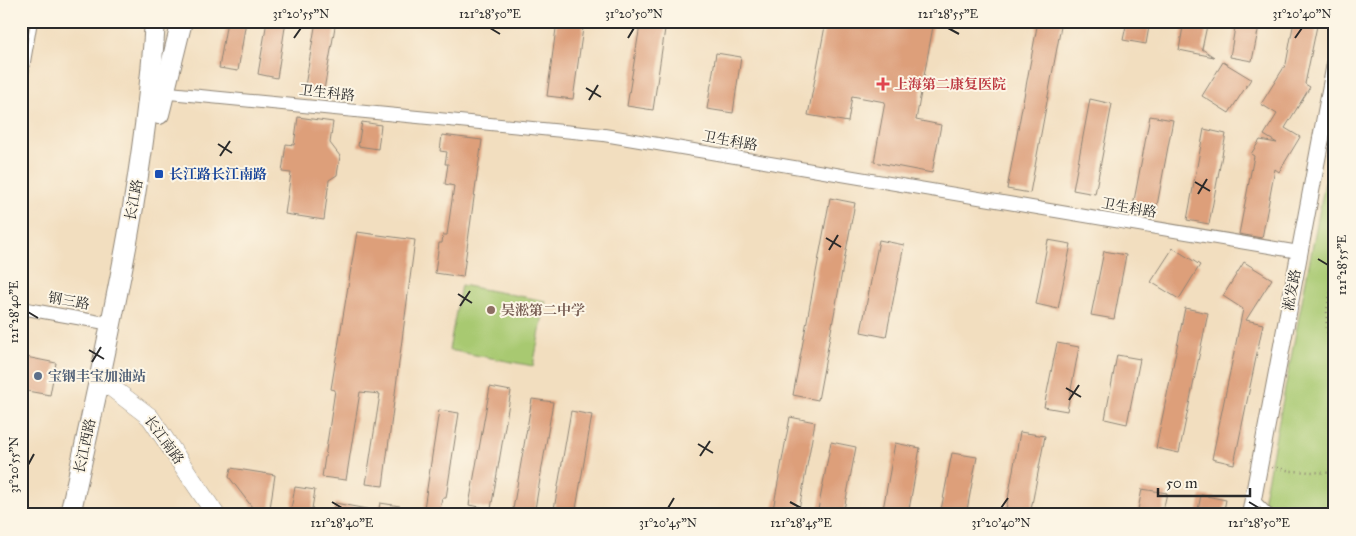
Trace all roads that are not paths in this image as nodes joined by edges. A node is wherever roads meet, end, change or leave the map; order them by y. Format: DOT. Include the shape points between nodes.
graph roads {
  1 [pos="34,21"];
  2 [pos="155,21"];
  3 [pos="182,21"];
  4 [pos="1335,64"];
  5 [pos="157,92"];
  6 [pos="21,97"];
  7 [pos="1300,252"];
  8 [pos="21,308"];
  9 [pos="111,324"];
  10 [pos="99,378"];
  11 [pos="1253,496"];
  12 [pos="70,515"];
  13 [pos="216,515"];
  14 [pos="1250,515"];
  15 [pos="1272,515"];
  1 -- 6 [label="lane"];
  2 -- 5 [label="main road"];
  3 -- 5 [label="main road"];
  4 -- 7 [label="street, 淞发路"];
  5 -- 7 [label="street, 卫生科路" via="604,135"];
  5 -- 9 [label="main road, 长江路" via="154,134 139,172"];
  7 -- 11 [label="street, 淞发路"];
  8 -- 9 [label="street, 钢三路"];
  9 -- 10 [label="main road, 长江路"];
  10 -- 12 [label="main road, 长江西路"];
  10 -- 13 [label="main road, 长江南路" via="150,417"];
  11 -- 14 [label="street, 淞发路"];
  11 -- 15 [label="lane"];
}
